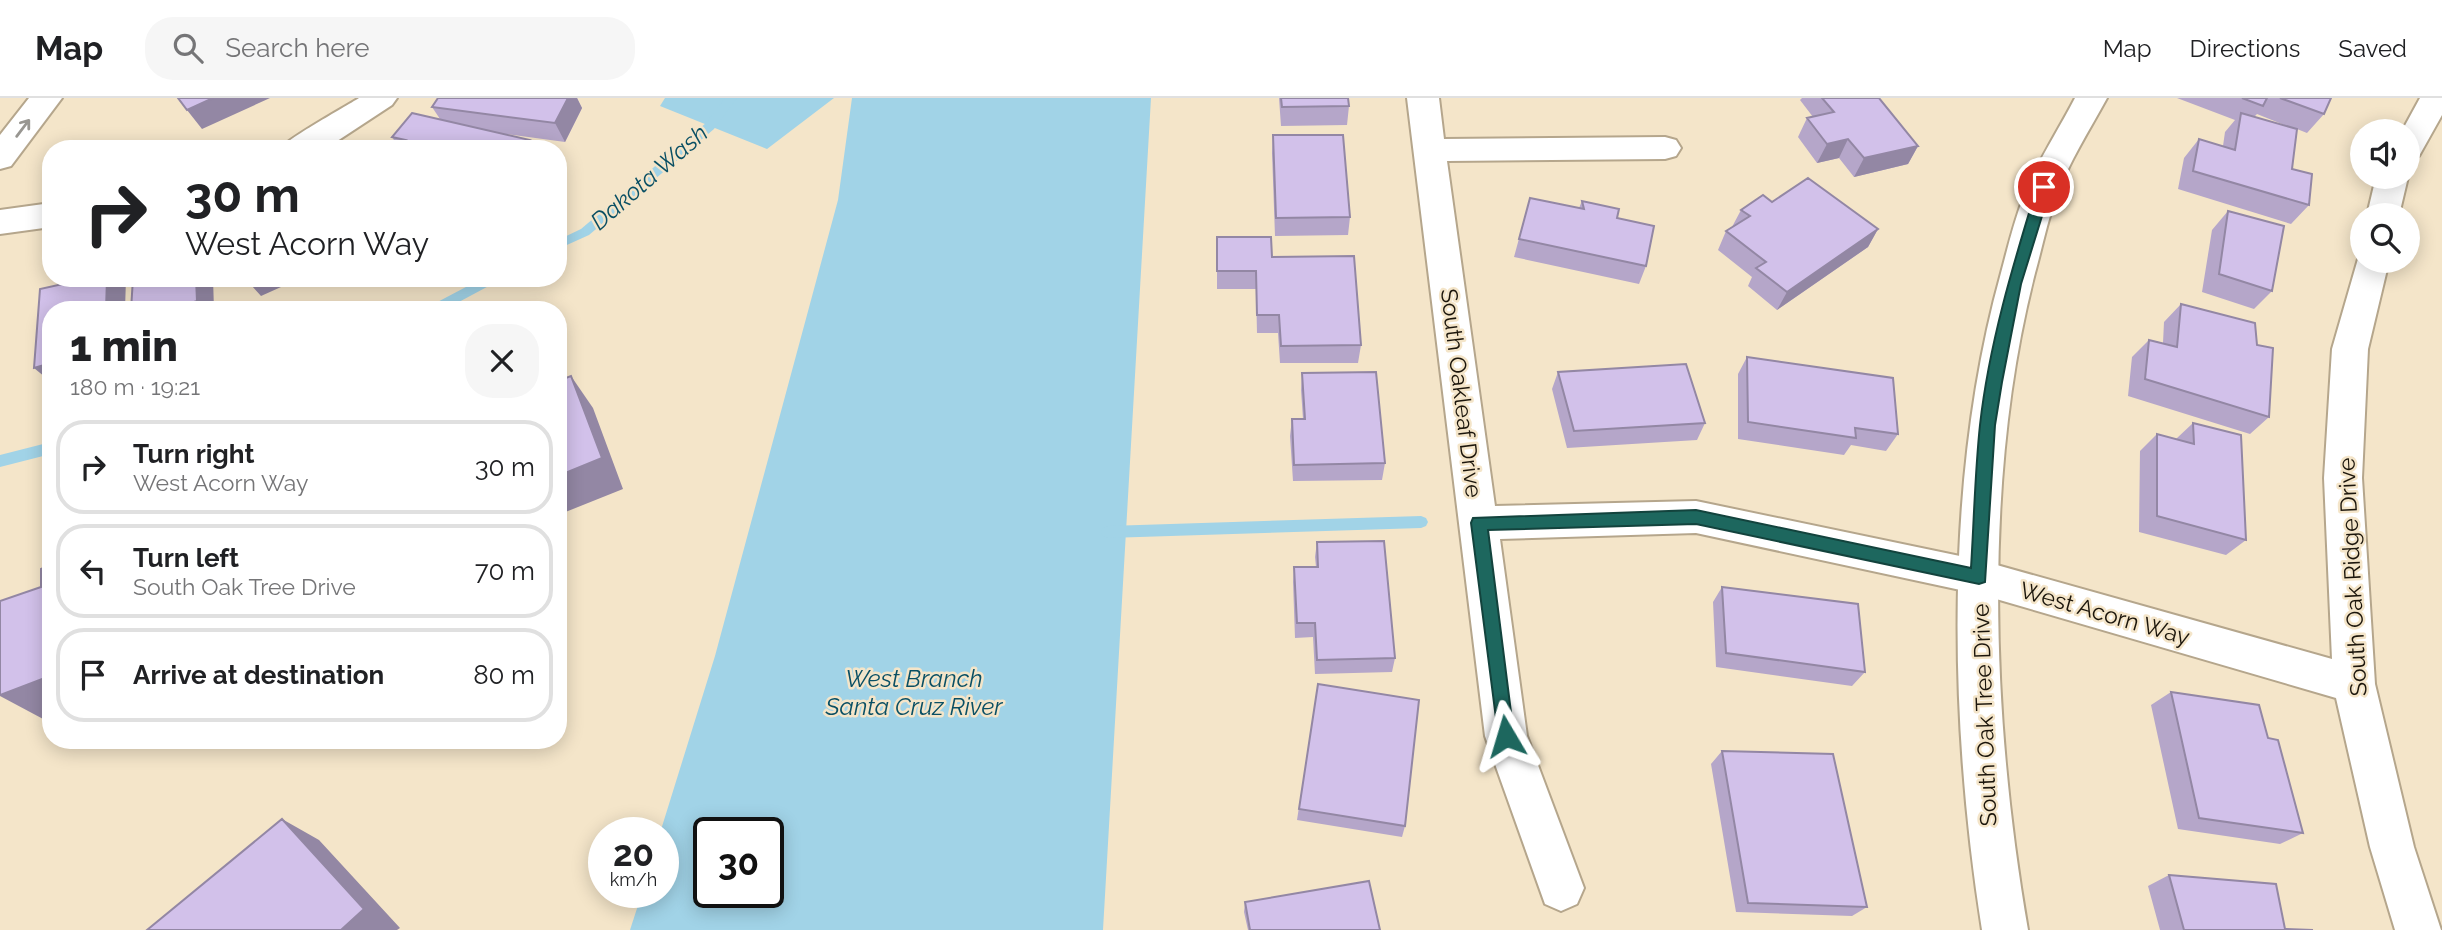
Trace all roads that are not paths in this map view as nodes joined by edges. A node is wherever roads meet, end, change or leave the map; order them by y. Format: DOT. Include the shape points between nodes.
graph roads {
  1 [pos="46,98"];
  2 [pos="381,98"];
  3 [pos="1423,98"];
  4 [pos="2091,98"];
  5 [pos="2436,98"];
  6 [pos="2420,127"];
  7 [pos="315,140"];
  8 [pos="1665,148"];
  9 [pos="1430,150"];
  10 [pos="0,158"];
  11 [pos="42,216"];
  12 [pos="0,222"];
  13 [pos="2369,273"];
  14 [pos="1479,523"];
  15 [pos="1979,577"];
  16 [pos="2354,684"];
  17 [pos="1561,888"];
  18 [pos="2004,930"];
  19 [pos="2418,930"];
  10 -- 1 [label="street, one-way"];
  2 -- 7 [label="street"];
  3 -- 9 [label="street, South Oakleaf Drive"];
  4 -- 15 [label="street, South Oak Tree Drive" via="2044,187 2008,309 1988,425"];
  5 -- 6 [label="street"];
  8 -- 9 [label="street"];
  9 -- 14 [label="street, South Oakleaf Drive"];
  11 -- 12 [label="street"];
  13 -- 16 [label="street, South Oak Ridge Drive" via="2350,349 2343,478"];
  14 -- 15 [label="street, West Acorn Way" via="1696,517"];
  14 -- 17 [label="street, South Oakleaf Drive" via="1506,736"];
  15 -- 16 [label="street, West Acorn Way"];
  15 -- 18 [label="street, South Oak Tree Drive" via="1983,768"];
  16 -- 19 [label="street, South Oak Ridge Drive" via="2392,847"];
}
